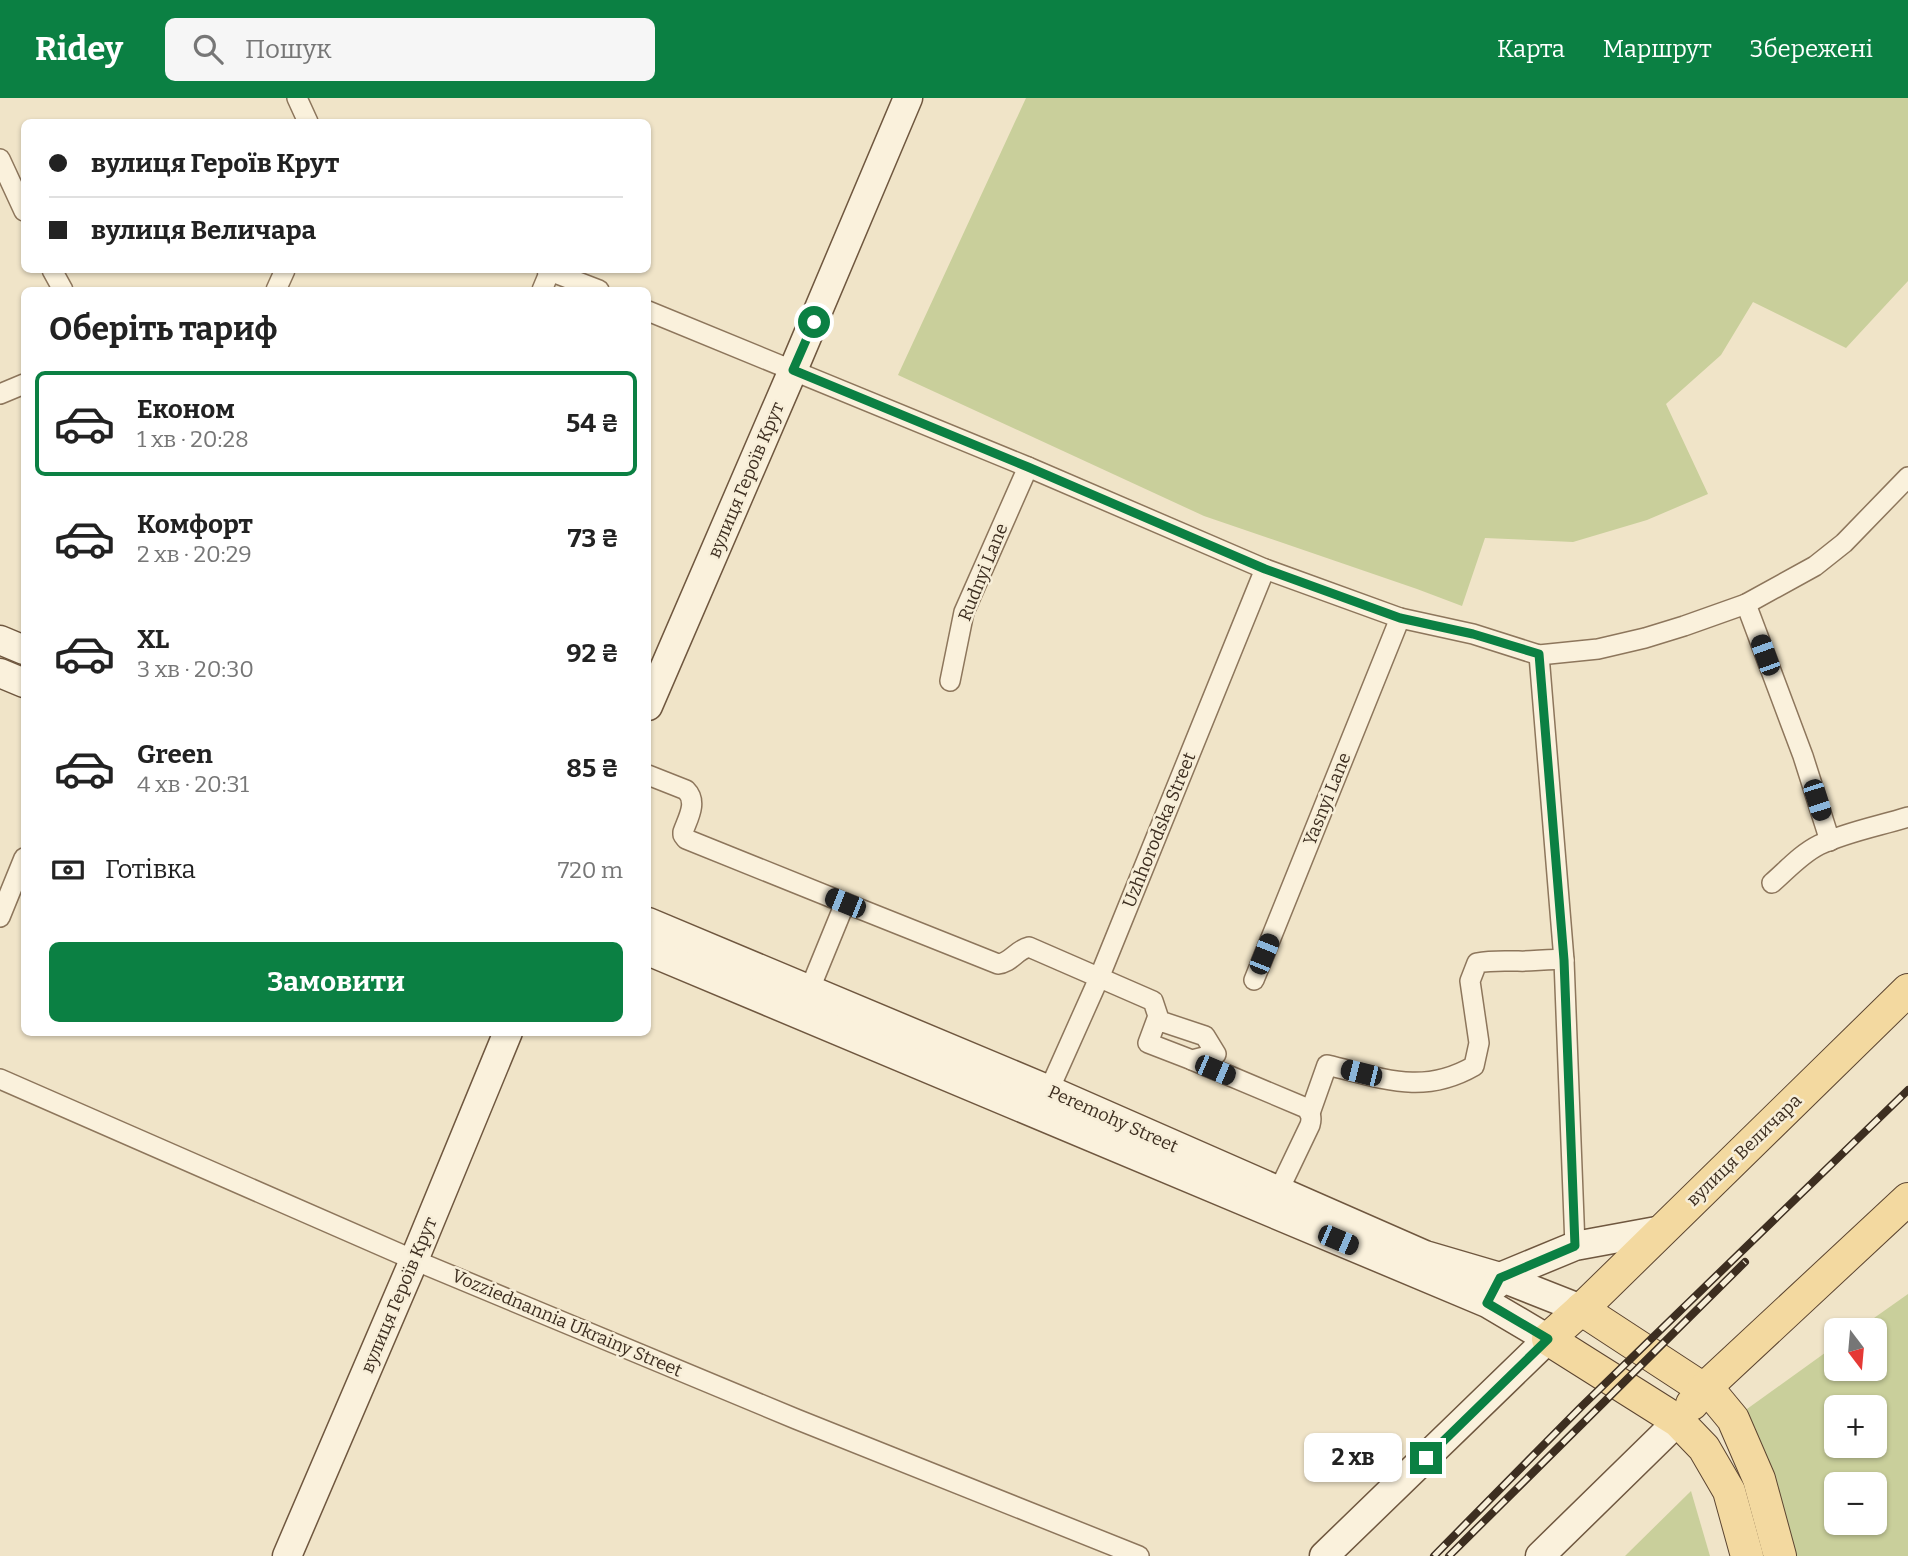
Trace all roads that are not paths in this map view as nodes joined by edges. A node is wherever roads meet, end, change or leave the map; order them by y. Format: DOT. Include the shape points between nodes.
graph roads {
  1 [pos="297,98"];
  2 [pos="908,98"];
  3 [pos="307,119"];
  4 [pos="0,159"];
  5 [pos="21,204"];
  6 [pos="556,273"];
  7 [pos="591,287"];
  8 [pos="651,312"];
  9 [pos="793,370"];
  10 [pos="21,385"];
  11 [pos="0,394"];
  12 [pos="1028,467"];
  13 [pos="1905,487"];
  14 [pos="1265,569"];
  15 [pos="1746,604"];
  16 [pos="1400,618"];
  17 [pos="0,640"];
  18 [pos="21,649"];
  19 [pos="1539,654"];
  20 [pos="0,673"];
  21 [pos="950,681"];
  22 [pos="21,682"];
  23 [pos="651,699"];
  24 [pos="651,776"];
  25 [pos="1908,817"];
  26 [pos="1830,841"];
  27 [pos="21,865"];
  28 [pos="1772,883"];
  29 [pos="845,903"];
  30 [pos="0,917"];
  31 [pos="651,923"];
  32 [pos="651,952"];
  33 [pos="1564,960"];
  34 [pos="1099,978"];
  35 [pos="1254,980"];
  36 [pos="809,990"];
  37 [pos="1908,990"];
  38 [pos="1157,1020"];
  39 [pos="506,1036"];
  40 [pos="1192,1060"];
  41 [pos="0,1079"];
  42 [pos="1049,1090"];
  43 [pos="1310,1113"];
  44 [pos="1278,1192"];
  45 [pos="1908,1199"];
  46 [pos="1662,1230"];
  47 [pos="1575,1246"];
  48 [pos="414,1260"];
  49 [pos="1500,1278"];
  50 [pos="1487,1303"];
  51 [pos="1581,1309"];
  52 [pos="1548,1339"];
  53 [pos="1705,1388"];
  54 [pos="1678,1422"];
  55 [pos="287,1556"];
  56 [pos="1139,1556"];
  57 [pos="1324,1556"];
  58 [pos="1540,1556"];
  59 [pos="1747,1556"];
  60 [pos="1780,1556"];
  1 -- 3 [label="street"];
  2 -- 9 [label="main road, вулиця Героїв Крут"];
  4 -- 5 [label="street"];
  6 -- 7 [label="street"];
  8 -- 9 [label="street"];
  9 -- 12 [label="street"];
  9 -- 23 [label="main road, вулиця Героїв Крут"];
  10 -- 11 [label="street"];
  12 -- 14 [label="street"];
  12 -- 21 [label="street, Rudnyi Lane" via="964,612"];
  13 -- 15 [label="street" via="1815,566"];
  14 -- 16 [label="street"];
  14 -- 34 [label="street, Uzhhorodska Street"];
  15 -- 19 [label="street" via="1645,638 1598,649"];
  15 -- 26 [label="street"];
  16 -- 19 [label="street"];
  16 -- 35 [label="street, Yasnyi Lane"];
  17 -- 18 [label="main road"];
  19 -- 33 [label="street"];
  20 -- 22 [label="main road"];
  24 -- 29 [label="street" via="690,795 693,802 684,838"];
  25 -- 26 [label="street"];
  26 -- 28 [label="street" via="1799,859"];
  27 -- 30 [label="street"];
  29 -- 34 [label="street" via="998,964 1029,947"];
  29 -- 36 [label="street"];
  31 -- 36 [label="main road, Peremohy Street"];
  32 -- 50 [label="main road, Peremohy Street"];
  33 -- 43 [label="street" via="1477,963 1470,981 1479,1043 1475,1066 1438,1081 1398,1083 1328,1065"];
  33 -- 47 [label="street"];
  34 -- 38 [label="street" via="1153,1001"];
  34 -- 42 [label="street, Uzhhorodska Street"];
  36 -- 42 [label="main road, Peremohy Street"];
  37 -- 46 [label="main road, вулиця Величара"];
  38 -- 40 [label="street" via="1147,1042"];
  38 -- 40 [label="street" via="1205,1036 1216,1054"];
  39 -- 48 [label="main road, вулиця Героїв Крут"];
  40 -- 43 [label="street"];
  41 -- 48 [label="street, Vozziednannia Ukrainy Street"];
  42 -- 44 [label="main road, Peremohy Street"];
  43 -- 44 [label="street" via="1310,1125"];
  44 -- 49 [label="main road, Peremohy Street" via="1425,1255"];
  45 -- 53 [label="main road"];
  46 -- 47 [label="main road"];
  46 -- 51 [label="main road, вулиця Величара"];
  47 -- 49 [label="main road"];
  48 -- 55 [label="main road, вулиця Героїв Крут"];
  48 -- 56 [label="street, Vozziednannia Ukrainy Street"];
  49 -- 50 [label="main road"];
  49 -- 51 [label="main road, Peremohy Street"];
  50 -- 52 [label="main road, Peremohy Street"];
  51 -- 52 [label="main road, вулиця Величара"];
  51 -- 53 [label="main road"];
  52 -- 54 [label="main road"];
  52 -- 57 [label="main road"];
  53 -- 54 [label="main road"];
  53 -- 60 [label="main road" via="1733,1419 1759,1479"];
  54 -- 58 [label="main road"];
  54 -- 59 [label="main road" via="1704,1448 1729,1491"];
}
